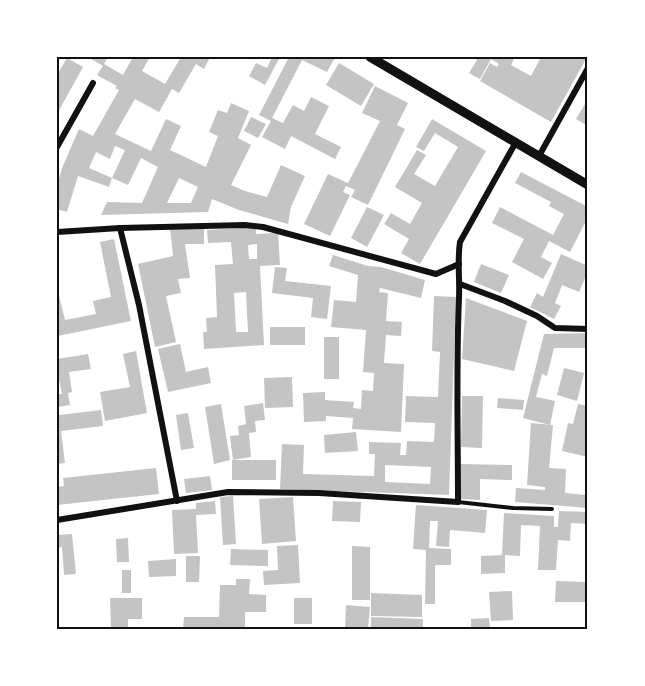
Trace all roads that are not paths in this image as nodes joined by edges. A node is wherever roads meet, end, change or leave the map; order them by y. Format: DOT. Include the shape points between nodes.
graph roads {
  1 [pos="370,57"];
  2 [pos="588,68"];
  3 [pos="93,83"];
  4 [pos="516,142"];
  5 [pos="57,147"];
  6 [pos="539,156"];
  7 [pos="588,185"];
  8 [pos="120,228"];
  9 [pos="57,232"];
  10 [pos="459,264"];
  11 [pos="460,285"];
  12 [pos="588,329"];
  13 [pos="177,501"];
  14 [pos="458,502"];
  15 [pos="552,509"];
  16 [pos="57,520"];
  1 -- 4 [label="street"];
  2 -- 6 [label="street"];
  3 -- 5 [label="street"];
  4 -- 6 [label="street"];
  4 -- 10 [label="street" via="460,243"];
  6 -- 7 [label="street"];
  8 -- 9 [label="street"];
  8 -- 10 [label="street" via="245,225 436,274"];
  8 -- 13 [label="street"];
  10 -- 11 [label="street"];
  11 -- 12 [label="street" via="505,301 555,328"];
  11 -- 14 [label="street"];
  13 -- 14 [label="street" via="228,492"];
  13 -- 16 [label="street"];
  14 -- 15 [label="lane"];
}
